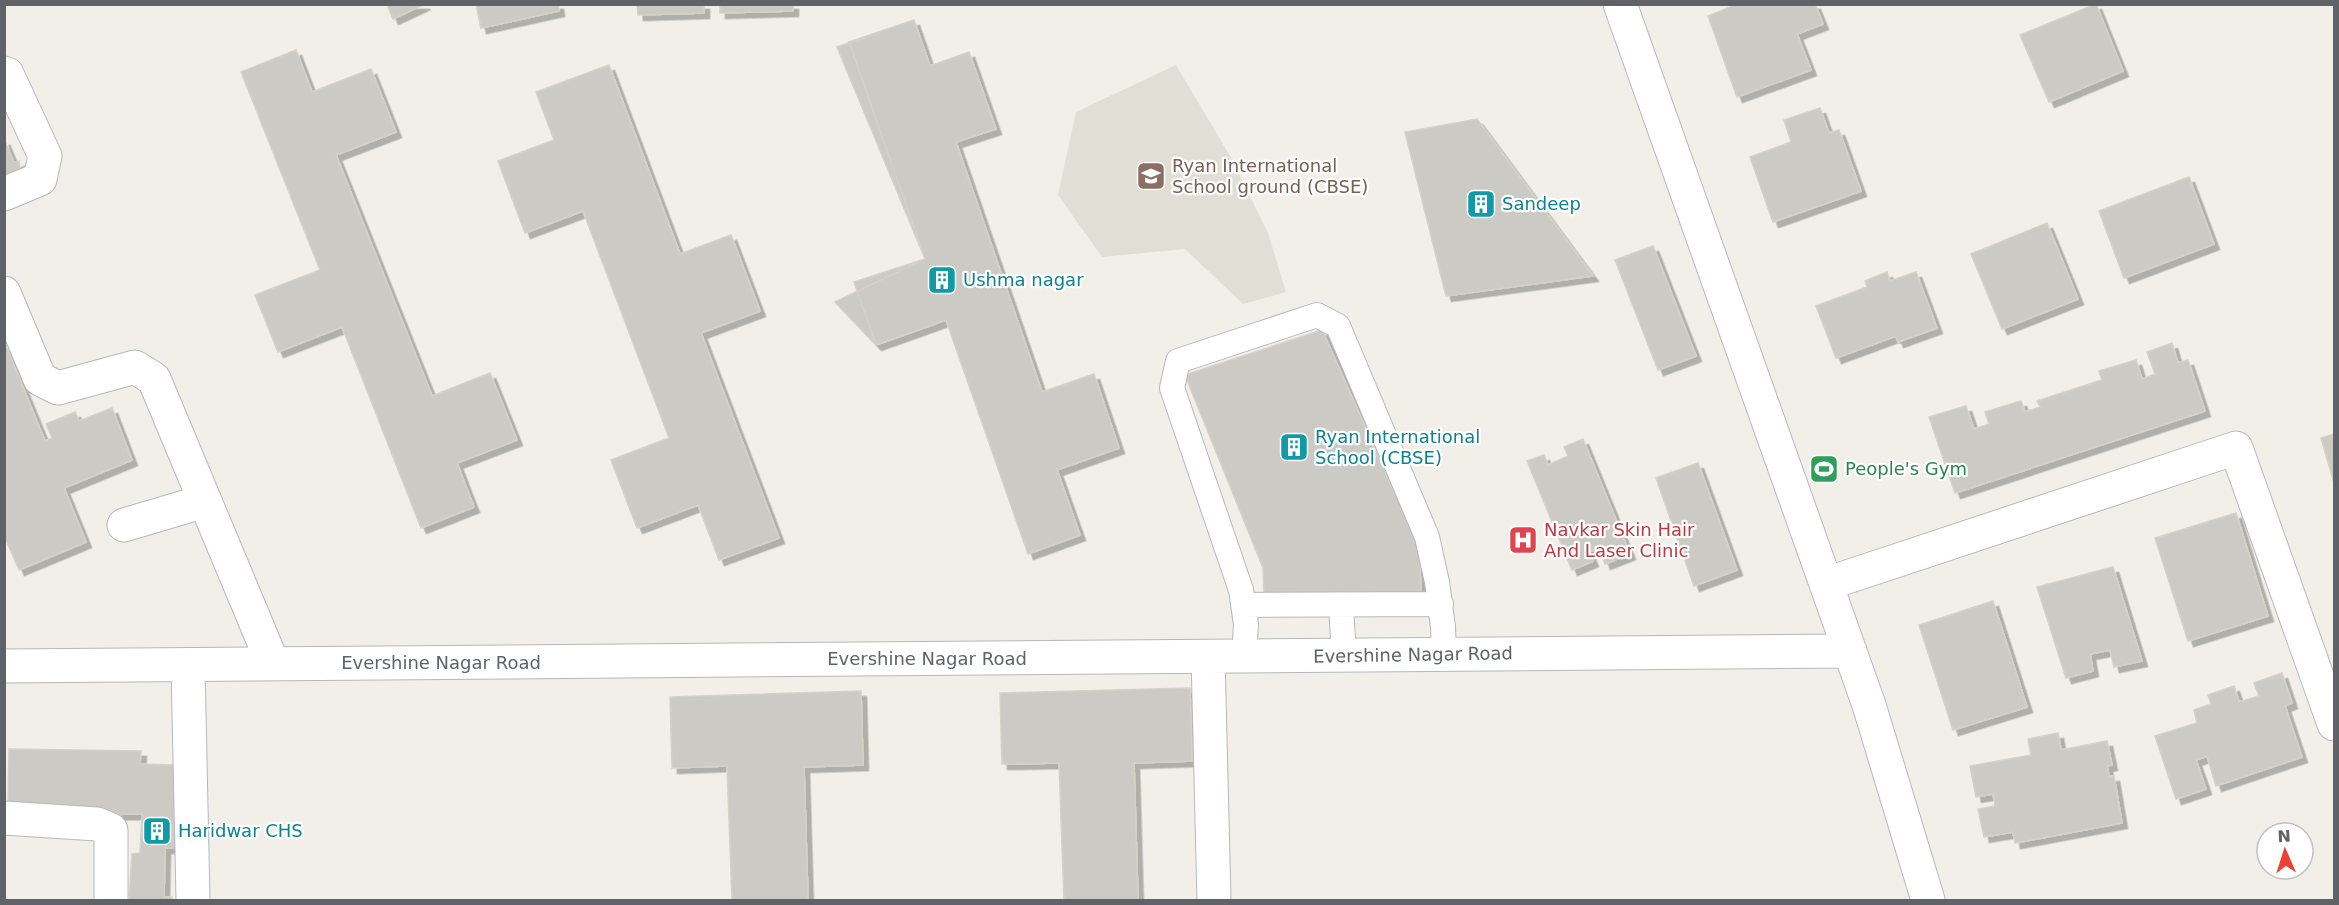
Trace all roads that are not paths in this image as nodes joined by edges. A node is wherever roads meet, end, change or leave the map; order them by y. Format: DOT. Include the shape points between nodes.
graph roads {
  1 [pos="1620,4"];
  2 [pos="4,73"];
  3 [pos="4,194"];
  4 [pos="4,293"];
  5 [pos="205,501"];
  6 [pos="124,525"];
  7 [pos="1826,584"];
  8 [pos="1441,604"];
  9 [pos="1243,605"];
  10 [pos="1341,605"];
  11 [pos="1850,651"];
  12 [pos="1444,655"];
  13 [pos="1244,656"];
  14 [pos="1344,656"];
  15 [pos="1208,657"];
  16 [pos="273,664"];
  17 [pos="4,666"];
  18 [pos="188,666"];
  19 [pos="2334,724"];
  20 [pos="4,818"];
  21 [pos="111,900"];
  22 [pos="193,900"];
  23 [pos="1214,900"];
  24 [pos="1928,900"];
  1 -- 7 [label="street"];
  2 -- 3 [label="street" via="45,156 40,179"];
  4 -- 5 [label="street" via="40,379 58,388 135,367 154,379"];
  5 -- 6 [label="street"];
  5 -- 16 [label="street"];
  7 -- 11 [label="street"];
  7 -- 19 [label="street" via="2236,448"];
  8 -- 9 [label="lane" via="1427,537 1338,326 1317,315 1178,361 1172,388"];
  8 -- 10 [label="lane"];
  8 -- 12 [label="lane"];
  9 -- 10 [label="lane"];
  9 -- 13 [label="lane"];
  10 -- 14 [label="lane"];
  11 -- 12 [label="street, Evershine Nagar Road"];
  11 -- 24 [label="street"];
  12 -- 14 [label="street, Evershine Nagar Road"];
  13 -- 14 [label="street, Evershine Nagar Road"];
  13 -- 15 [label="street, Evershine Nagar Road"];
  15 -- 16 [label="street, Evershine Nagar Road"];
  15 -- 23 [label="street"];
  16 -- 18 [label="street, Evershine Nagar Road"];
  17 -- 18 [label="street, Evershine Nagar Road"];
  18 -- 22 [label="street"];
  20 -- 21 [label="street" via="97,824 111,830"];
}
